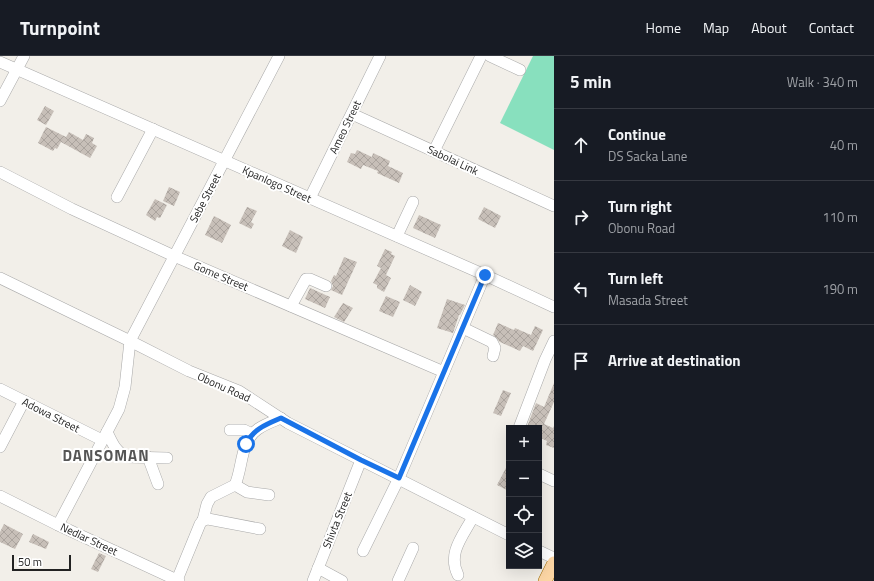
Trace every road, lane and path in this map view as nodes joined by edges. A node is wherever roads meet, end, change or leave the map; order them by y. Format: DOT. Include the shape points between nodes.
graph roads {
  1 [pos="24,56"];
  2 [pos="279,56"];
  3 [pos="380,56"];
  4 [pos="481,57"];
  5 [pos="0,62"];
  6 [pos="17,70"];
  7 [pos="520,70"];
  8 [pos="0,101"];
  9 [pos="352,114"];
  10 [pos="153,129"];
  11 [pos="434,151"];
  12 [pos="225,160"];
  13 [pos="0,172"];
  14 [pos="117,197"];
  15 [pos="310,198"];
  16 [pos="413,202"];
  17 [pos="554,206"];
  18 [pos="397,236"];
  19 [pos="174,256"];
  20 [pos="485,275"];
  21 [pos="0,278"];
  22 [pos="326,286"];
  23 [pos="291,306"];
  24 [pos="554,307"];
  25 [pos="463,328"];
  26 [pos="130,341"];
  27 [pos="554,341"];
  28 [pos="493,356"];
  29 [pos="550,362"];
  30 [pos="444,372"];
  31 [pos="0,389"];
  32 [pos="24,401"];
  33 [pos="281,418"];
  34 [pos="520,425"];
  35 [pos="230,430"];
  36 [pos="252,434"];
  37 [pos="104,436"];
  38 [pos="0,447"];
  39 [pos="148,458"];
  40 [pos="167,458"];
  41 [pos="361,460"];
  42 [pos="542,475"];
  43 [pos="399,478"];
  44 [pos="554,481"];
  45 [pos="158,484"];
  46 [pos="235,485"];
  47 [pos="269,495"];
  48 [pos="0,496"];
  49 [pos="473,516"];
  50 [pos="203,520"];
  51 [pos="58,525"];
  52 [pos="260,529"];
  53 [pos="506,533"];
  54 [pos="414,548"];
  55 [pos="363,551"];
  56 [pos="542,552"];
  57 [pos="554,558"];
  58 [pos="554,563"];
  59 [pos="318,568"];
  60 [pos="458,575"];
  61 [pos="178,580"];
  62 [pos="312,581"];
  63 [pos="342,581"];
  64 [pos="398,581"];
  65 [pos="545,581"];
  1 -- 6 [label="street"];
  2 -- 12 [label="street, Sebe Street"];
  3 -- 9 [label="street, Ameo Street"];
  4 -- 7 [label="street"];
  4 -- 11 [label="street"];
  5 -- 6 [label="street, Kpanlogo Street"];
  6 -- 8 [label="street"];
  6 -- 10 [label="street, Kpanlogo Street"];
  9 -- 11 [label="street, Sabolai Link"];
  9 -- 15 [label="street, Ameo Street"];
  10 -- 12 [label="street, Kpanlogo Street"];
  10 -- 14 [label="street"];
  11 -- 17 [label="street, Sabolai Link"];
  12 -- 15 [label="street, Kpanlogo Street"];
  12 -- 19 [label="street, Sebe Street"];
  13 -- 19 [label="street, Gome Street" via="72,209"];
  15 -- 18 [label="street, Kpanlogo Street"];
  16 -- 18 [label="street"];
  18 -- 20 [label="street, Kpanlogo Street"];
  19 -- 23 [label="street, Gome Street"];
  19 -- 26 [label="street, Sebe Street"];
  20 -- 24 [label="street, Kpanlogo Street"];
  20 -- 25 [label="street"];
  21 -- 26 [label="street, Obonu Road"];
  22 -- 23 [label="street" via="306,279"];
  23 -- 30 [label="street, Gome Street"];
  25 -- 28 [label="street" via="492,342 495,348"];
  25 -- 30 [label="street"];
  26 -- 33 [label="street, Obonu Road" via="189,371 239,391"];
  26 -- 37 [label="street" via="125,387 119,409"];
  27 -- 29 [label="street"];
  29 -- 34 [label="street"];
  30 -- 43 [label="street"];
  31 -- 32 [label="street, Adowa Street"];
  32 -- 37 [label="street, Adowa Street"];
  32 -- 38 [label="street"];
  33 -- 36 [label="street"];
  33 -- 41 [label="street, Obonu Road"];
  35 -- 36 [label="street" via="244,430"];
  36 -- 46 [label="street" via="246,444"];
  37 -- 39 [label="street" via="122,455"];
  37 -- 51 [label="street"];
  39 -- 40 [label="street"];
  39 -- 45 [label="street"];
  41 -- 43 [label="street, Obonu Road"];
  41 -- 59 [label="street, Shivta Street"];
  42 -- 44 [label="street"];
  43 -- 49 [label="street, Obonu Road"];
  43 -- 55 [label="street"];
  46 -- 47 [label="street" via="247,492"];
  46 -- 50 [label="street" via="211,497"];
  48 -- 51 [label="street, Nedlar Street"];
  49 -- 53 [label="street, Obonu Road"];
  49 -- 60 [label="street" via="454,552 453,559"];
  50 -- 52 [label="street"];
  50 -- 61 [label="street"];
  51 -- 61 [label="street, Nedlar Street"];
  54 -- 64 [label="street"];
  56 -- 57 [label="street"];
  58 -- 65 [label="main road"];
  59 -- 62 [label="street, Shivta Street"];
  59 -- 63 [label="street"];
}
